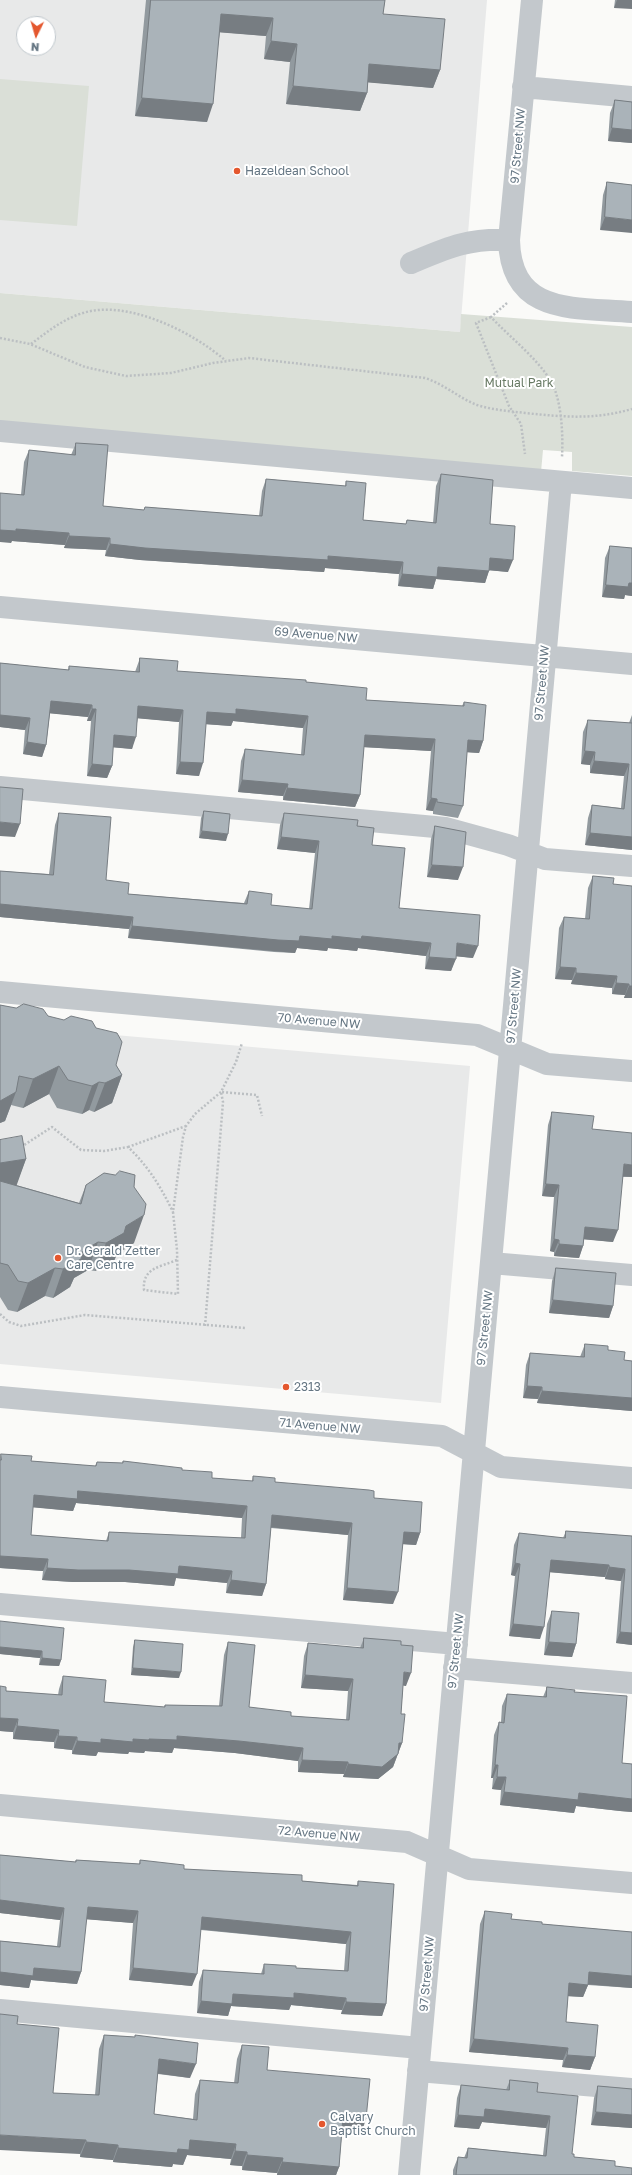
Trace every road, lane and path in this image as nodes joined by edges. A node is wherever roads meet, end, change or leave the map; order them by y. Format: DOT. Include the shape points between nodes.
graph roads {
  1 [pos="532,0"];
  2 [pos="523,87"];
  3 [pos="632,97"];
  4 [pos="509,240"];
  5 [pos="411,263"];
  6 [pos="517,295"];
  7 [pos="632,312"];
  8 [pos="490,317"];
  9 [pos="0,338"];
  10 [pos="30,344"];
  11 [pos="226,361"];
  12 [pos="632,409"];
  13 [pos="511,411"];
  14 [pos="560,416"];
  15 [pos="0,432"];
  16 [pos="524,479"];
  17 [pos="561,482"];
  18 [pos="632,488"];
  19 [pos="0,607"];
  20 [pos="544,656"];
  21 [pos="632,664"];
  22 [pos="0,787"];
  23 [pos="527,852"];
  24 [pos="632,866"];
  25 [pos="0,992"];
  26 [pos="242,1043"];
  27 [pos="510,1048"];
  28 [pos="632,1071"];
  29 [pos="221,1092"];
  30 [pos="262,1116"];
  31 [pos="186,1126"];
  32 [pos="19,1147"];
  33 [pos="128,1147"];
  34 [pos="173,1212"];
  35 [pos="177,1260"];
  36 [pos="491,1263"];
  37 [pos="632,1275"];
  38 [pos="0,1314"];
  39 [pos="205,1326"];
  40 [pos="245,1328"];
  41 [pos="0,1397"];
  42 [pos="473,1452"];
  43 [pos="632,1478"];
  44 [pos="0,1604"];
  45 [pos="457,1644"];
  46 [pos="454,1668"];
  47 [pos="632,1683"];
  48 [pos="0,1805"];
  49 [pos="436,1855"];
  50 [pos="632,1883"];
  51 [pos="0,2010"];
  52 [pos="420,2048"];
  53 [pos="418,2070"];
  54 [pos="632,2089"];
  55 [pos="409,2175"];
  1 -- 2 [label="street, 97 Street NW"];
  2 -- 3 [label="street"];
  2 -- 4 [label="street, 97 Street NW"];
  4 -- 5 [label="street" via="485,239 454,246"];
  4 -- 6 [label="street, 97 Street NW"];
  6 -- 7 [label="street" via="562,306"];
  6 -- 8 [label="path"];
  8 -- 13 [label="path" via="476,323"];
  8 -- 14 [label="path" via="542,370 556,392"];
  9 -- 10 [label="path"];
  10 -- 11 [label="path" via="85,367 126,376 171,373"];
  10 -- 11 [label="path" via="66,320 101,309 159,320 208,345"];
  11 -- 13 [label="path" via="249,358 411,375 439,382 475,404 493,410"];
  12 -- 14 [label="path" via="587,418"];
  13 -- 14 [label="path"];
  13 -- 16 [label="path" via="521,424"];
  14 -- 17 [label="path" via="563,445"];
  15 -- 16 [label="street"];
  16 -- 17 [label="street"];
  17 -- 18 [label="street"];
  17 -- 20 [label="street, 97 Street NW"];
  19 -- 20 [label="street, 69 Avenue NW"];
  20 -- 21 [label="street, 69 Avenue NW"];
  20 -- 23 [label="street, 97 Street NW"];
  22 -- 23 [label="street" via="446,828"];
  23 -- 24 [label="street" via="545,859"];
  23 -- 27 [label="street, 97 Street NW"];
  25 -- 27 [label="street, 70 Avenue NW" via="477,1035"];
  26 -- 29 [label="path"];
  27 -- 28 [label="street, 70 Avenue NW" via="547,1064"];
  27 -- 36 [label="street, 97 Street NW"];
  29 -- 30 [label="path" via="257,1095"];
  29 -- 31 [label="path" via="195,1114"];
  29 -- 39 [label="path" via="223,1102"];
  31 -- 33 [label="path"];
  31 -- 34 [label="path"];
  32 -- 33 [label="path" via="52,1127 81,1150 104,1151"];
  33 -- 34 [label="path" via="158,1182"];
  34 -- 35 [label="path"];
  35 -- 35 [label="path" via="178,1294 144,1290 143,1281 150,1271"];
  36 -- 37 [label="street"];
  36 -- 42 [label="street, 97 Street NW"];
  38 -- 39 [label="path" via="9,1322 21,1326 85,1316"];
  39 -- 40 [label="path"];
  41 -- 42 [label="street, 71 Avenue NW" via="442,1436"];
  42 -- 43 [label="street, 71 Avenue NW" via="501,1467"];
  42 -- 45 [label="street, 97 Street NW"];
  44 -- 45 [label="street"];
  45 -- 46 [label="street, 97 Street NW"];
  46 -- 47 [label="street"];
  46 -- 49 [label="street, 97 Street NW"];
  48 -- 49 [label="street, 72 Avenue NW" via="407,1842"];
  49 -- 50 [label="street, 72 Avenue NW" via="469,1869"];
  49 -- 52 [label="street, 97 Street NW"];
  51 -- 52 [label="street"];
  52 -- 53 [label="street, 97 Street NW"];
  53 -- 54 [label="street"];
  53 -- 55 [label="street, 97 Street NW"];
}
